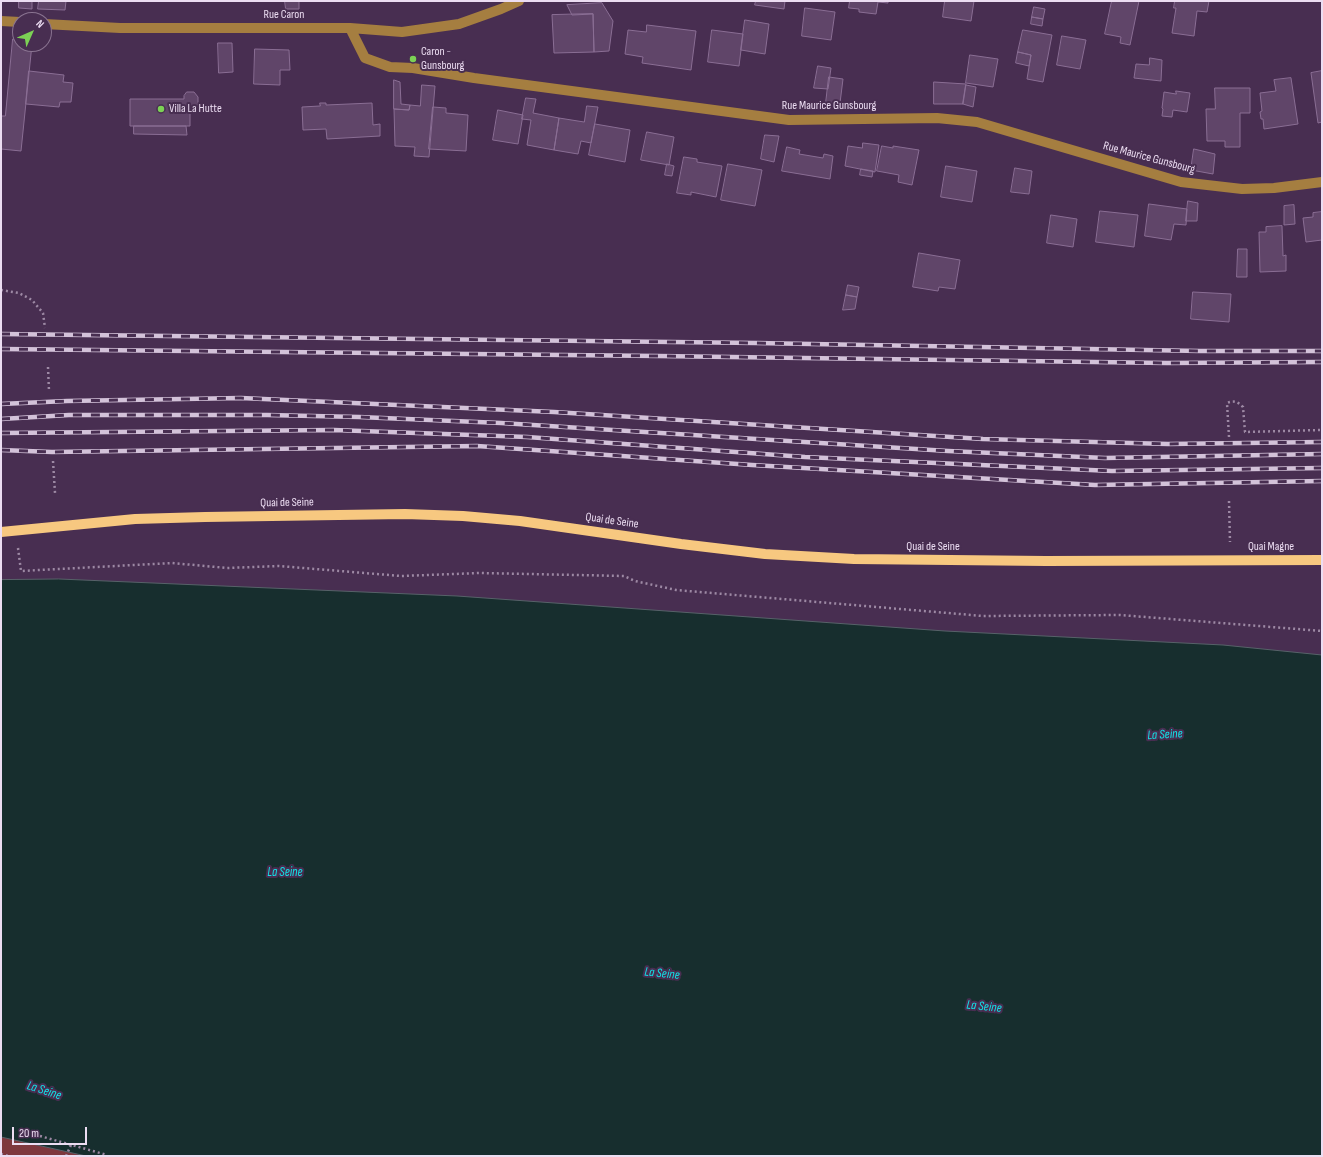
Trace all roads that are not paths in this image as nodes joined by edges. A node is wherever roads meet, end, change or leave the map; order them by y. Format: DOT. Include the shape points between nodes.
graph roads {
  1 [pos="519,1"];
  2 [pos="1,21"];
  3 [pos="12,22"];
  4 [pos="52,24"];
  5 [pos="350,28"];
  6 [pos="1322,182"];
  7 [pos="1,532"];
  8 [pos="1220,560"];
  9 [pos="1322,560"];
  1 -- 5 [label="street, Rue Caron" via="458,24 402,32"];
  2 -- 3 [label="street"];
  4 -- 5 [label="street, Rue Caron" via="120,28"];
  5 -- 6 [label="street, Rue Maurice Gunsbourg" via="365,58 390,67 413,68 789,120 937,118 976,122 1181,182 1242,189"];
  7 -- 8 [label="main road, Quai de Seine" via="135,519 404,514 513,521 765,554 847,559"];
  8 -- 9 [label="main road, Quai Magne"];
}
